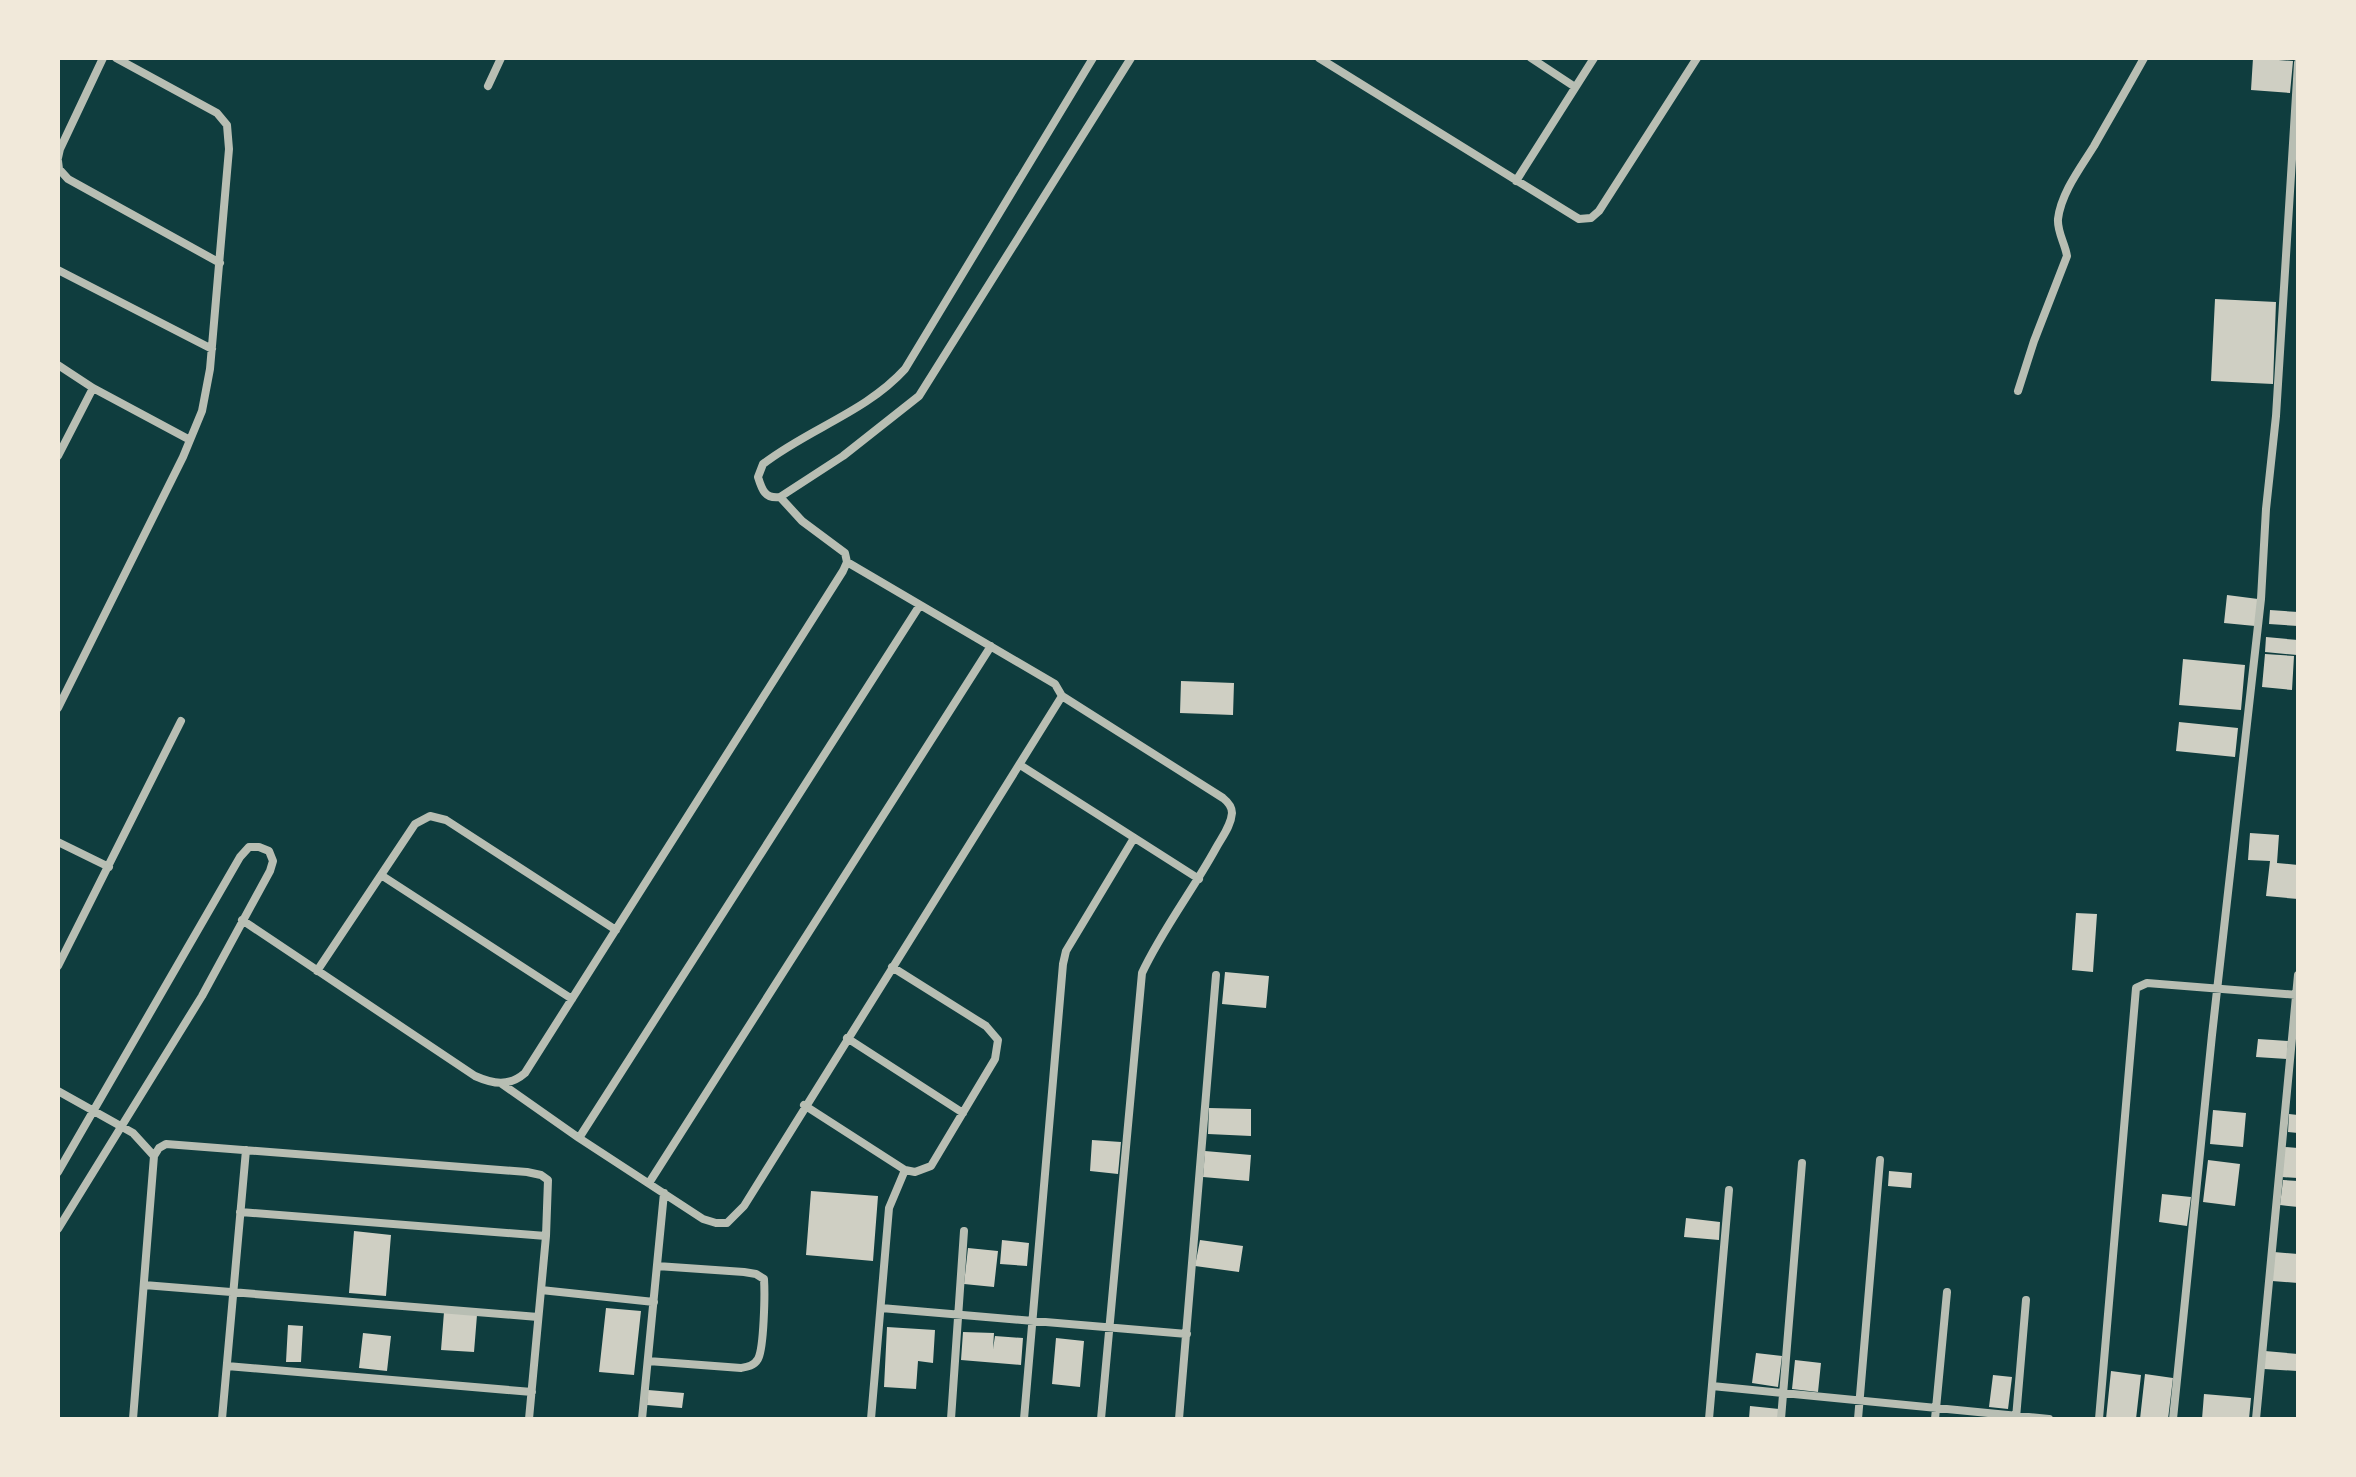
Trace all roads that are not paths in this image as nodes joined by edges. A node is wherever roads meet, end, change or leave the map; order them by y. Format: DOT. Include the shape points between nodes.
graph roads {
  1 [pos="103,58"];
  2 [pos="116,58"];
  3 [pos="501,58"];
  4 [pos="1093,58"];
  5 [pos="1131,58"];
  6 [pos="1321,58"];
  7 [pos="1531,58"];
  8 [pos="1594,58"];
  9 [pos="1697,58"];
  10 [pos="2144,58"];
  11 [pos="2298,63"];
  12 [pos="488,86"];
  13 [pos="1575,87"];
  14 [pos="58,160"];
  15 [pos="1516,181"];
  16 [pos="220,263"];
  17 [pos="58,270"];
  18 [pos="212,349"];
  19 [pos="58,365"];
  20 [pos="93,388"];
  21 [pos="2018,391"];
  22 [pos="190,440"];
  23 [pos="58,456"];
  24 [pos="780,497"];
  25 [pos="847,562"];
  26 [pos="920,605"];
  27 [pos="991,646"];
  28 [pos="1062,696"];
  29 [pos="58,708"];
  30 [pos="181,721"];
  31 [pos="1020,765"];
  32 [pos="1134,838"];
  33 [pos="58,842"];
  34 [pos="109,867"];
  35 [pos="381,875"];
  36 [pos="1199,879"];
  37 [pos="242,920"];
  38 [pos="616,930"];
  39 [pos="58,966"];
  40 [pos="892,967"];
  41 [pos="317,971"];
  42 [pos="1216,975"];
  43 [pos="2298,975"];
  44 [pos="2218,987"];
  45 [pos="2297,995"];
  46 [pos="572,999"];
  47 [pos="847,1038"];
  48 [pos="502,1084"];
  49 [pos="58,1091"];
  50 [pos="804,1105"];
  51 [pos="94,1110"];
  52 [pos="963,1113"];
  53 [pos="122,1126"];
  54 [pos="579,1138"];
  55 [pos="246,1150"];
  56 [pos="154,1156"];
  57 [pos="1880,1160"];
  58 [pos="1802,1163"];
  59 [pos="905,1170"];
  60 [pos="58,1172"];
  61 [pos="649,1183"];
  62 [pos="1729,1190"];
  63 [pos="664,1193"];
  64 [pos="240,1212"];
  65 [pos="58,1229"];
  66 [pos="964,1231"];
  67 [pos="546,1236"];
  68 [pos="657,1266"];
  69 [pos="144,1285"];
  70 [pos="541,1290"];
  71 [pos="233,1292"];
  72 [pos="1947,1292"];
  73 [pos="2026,1300"];
  74 [pos="654,1302"];
  75 [pos="881,1308"];
  76 [pos="960,1315"];
  77 [pos="538,1317"];
  78 [pos="1032,1321"];
  79 [pos="1109,1328"];
  80 [pos="1187,1334"];
  81 [pos="648,1361"];
  82 [pos="227,1366"];
  83 [pos="1712,1386"];
  84 [pos="532,1392"];
  85 [pos="1784,1393"];
  86 [pos="1860,1400"];
  87 [pos="1936,1408"];
  88 [pos="2016,1417"];
  89 [pos="133,1419"];
  90 [pos="222,1419"];
  91 [pos="529,1419"];
  92 [pos="642,1419"];
  93 [pos="871,1419"];
  94 [pos="951,1419"];
  95 [pos="1024,1419"];
  96 [pos="1101,1419"];
  97 [pos="1179,1419"];
  98 [pos="1709,1419"];
  99 [pos="1781,1419"];
  100 [pos="1858,1419"];
  101 [pos="1935,1419"];
  102 [pos="2049,1419"];
  103 [pos="2099,1419"];
  104 [pos="2173,1419"];
  105 [pos="2256,1419"];
  1 -- 14 [label="street"];
  2 -- 16 [label="street" via="217,113 227,125"];
  3 -- 12 [label="street"];
  4 -- 24 [label="street" via="905,369 759,469 766,495"];
  5 -- 24 [label="street" via="928,385 843,456"];
  6 -- 15 [label="street"];
  7 -- 13 [label="street"];
  8 -- 13 [label="street"];
  9 -- 15 [label="street" via="1591,218 1569,215"];
  10 -- 21 [label="street" via="2062,206 2059,233 2067,256"];
  11 -- 44 [label="street" via="2261,599"];
  13 -- 15 [label="street"];
  14 -- 16 [label="street" via="68,179"];
  16 -- 18 [label="street"];
  17 -- 18 [label="street"];
  18 -- 22 [label="street" via="202,411"];
  19 -- 20 [label="street"];
  20 -- 22 [label="street"];
  20 -- 23 [label="street"];
  22 -- 29 [label="street"];
  24 -- 25 [label="street" via="845,553"];
  25 -- 26 [label="street"];
  25 -- 38 [label="street"];
  26 -- 27 [label="street"];
  26 -- 54 [label="street"];
  27 -- 28 [label="street" via="1055,684"];
  27 -- 61 [label="street"];
  28 -- 31 [label="street"];
  28 -- 36 [label="street" via="1231,805 1229,824"];
  30 -- 34 [label="street"];
  31 -- 32 [label="street"];
  31 -- 40 [label="street"];
  32 -- 36 [label="street"];
  32 -- 78 [label="street" via="1063,964"];
  33 -- 34 [label="street"];
  34 -- 39 [label="street"];
  35 -- 38 [label="street" via="415,824 439,817"];
  35 -- 41 [label="street"];
  35 -- 46 [label="street"];
  36 -- 79 [label="street" via="1142,973"];
  37 -- 41 [label="street"];
  37 -- 51 [label="street" via="273,861 269,851 259,847 249,847 240,857"];
  37 -- 53 [label="street"];
  38 -- 46 [label="street"];
  40 -- 47 [label="street"];
  40 -- 52 [label="street" via="986,1026 998,1040 995,1059"];
  41 -- 48 [label="street" via="475,1076"];
  42 -- 80 [label="street"];
  43 -- 45 [label="street"];
  44 -- 45 [label="street"];
  44 -- 103 [label="street" via="2147,983 2136,988"];
  44 -- 104 [label="street"];
  45 -- 105 [label="street"];
  46 -- 48 [label="street" via="525,1073"];
  47 -- 50 [label="street"];
  47 -- 52 [label="street"];
  48 -- 54 [label="street"];
  49 -- 51 [label="street"];
  50 -- 59 [label="street"];
  50 -- 63 [label="street" via="744,1206 727,1223 703,1219"];
  51 -- 53 [label="street"];
  51 -- 60 [label="street"];
  52 -- 59 [label="street" via="931,1166"];
  53 -- 56 [label="street"];
  53 -- 65 [label="street"];
  54 -- 61 [label="street"];
  55 -- 56 [label="street" via="166,1144"];
  55 -- 64 [label="street"];
  55 -- 67 [label="street" via="541,1175 550,1187"];
  56 -- 69 [label="street"];
  57 -- 86 [label="street"];
  58 -- 85 [label="street"];
  59 -- 75 [label="street" via="889,1208"];
  61 -- 63 [label="street"];
  62 -- 83 [label="street"];
  63 -- 68 [label="street"];
  64 -- 67 [label="street"];
  64 -- 71 [label="street"];
  66 -- 76 [label="street"];
  67 -- 70 [label="street"];
  68 -- 74 [label="street"];
  68 -- 81 [label="street" via="744,1272 764,1279 760,1348 758,1359 741,1368"];
  69 -- 71 [label="street"];
  69 -- 89 [label="street"];
  70 -- 74 [label="street"];
  70 -- 77 [label="street"];
  71 -- 77 [label="street"];
  71 -- 82 [label="street"];
  72 -- 87 [label="street"];
  73 -- 88 [label="street"];
  74 -- 81 [label="street"];
  75 -- 76 [label="street"];
  75 -- 93 [label="street"];
  76 -- 78 [label="street"];
  76 -- 94 [label="street"];
  77 -- 84 [label="street"];
  78 -- 79 [label="street"];
  78 -- 95 [label="street"];
  79 -- 80 [label="street"];
  79 -- 96 [label="street"];
  80 -- 97 [label="street"];
  81 -- 92 [label="street"];
  82 -- 84 [label="street"];
  82 -- 90 [label="street"];
  83 -- 85 [label="street"];
  83 -- 98 [label="street"];
  84 -- 91 [label="street"];
  85 -- 86 [label="street"];
  85 -- 99 [label="street"];
  86 -- 87 [label="street"];
  86 -- 100 [label="street"];
  87 -- 88 [label="street"];
  87 -- 101 [label="street"];
  88 -- 102 [label="street"];
}
